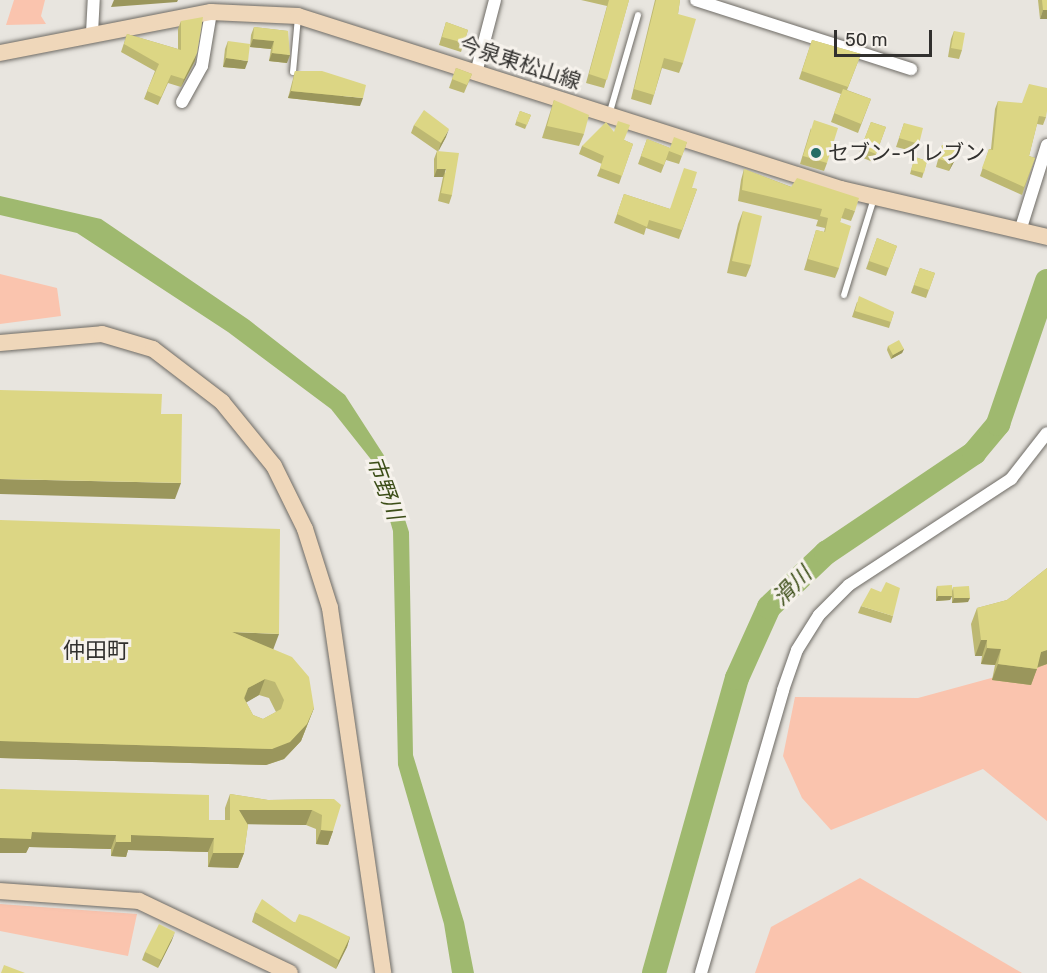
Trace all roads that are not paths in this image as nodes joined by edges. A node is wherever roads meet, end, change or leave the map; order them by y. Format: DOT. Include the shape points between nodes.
graph roads {
  1 [pos="94,0"];
  2 [pos="495,0"];
  3 [pos="696,0"];
  4 [pos="211,12"];
  5 [pos="638,15"];
  6 [pos="298,16"];
  7 [pos="92,33"];
  8 [pos="0,53"];
  9 [pos="911,69"];
  10 [pos="293,72"];
  11 [pos="476,73"];
  12 [pos="182,102"];
  13 [pos="609,115"];
  14 [pos="1047,145"];
  15 [pos="874,198"];
  16 [pos="1020,231"];
  17 [pos="1047,237"];
  18 [pos="844,295"];
  19 [pos="0,343"];
  20 [pos="1047,433"];
  21 [pos="0,891"];
  22 [pos="290,973"];
  23 [pos="383,973"];
  24 [pos="701,973"];
  1 -- 7 [label="street"];
  2 -- 11 [label="street"];
  3 -- 9 [label="street"];
  4 -- 6 [label="street, 今泉東松山線"];
  4 -- 7 [label="street, 今泉東松山線"];
  4 -- 12 [label="street" via="202,66"];
  5 -- 13 [label="lane"];
  6 -- 10 [label="lane"];
  6 -- 11 [label="street, 今泉東松山線"];
  7 -- 8 [label="street, 今泉東松山線"];
  11 -- 13 [label="street, 今泉東松山線"];
  13 -- 15 [label="street, 今泉東松山線"];
  14 -- 16 [label="street"];
  15 -- 16 [label="street, 今泉東松山線"];
  15 -- 18 [label="lane"];
  16 -- 17 [label="street, 今泉東松山線"];
  19 -- 23 [label="street" via="102,334 153,349 222,402 274,466 305,529 330,608"];
  20 -- 24 [label="street" via="1011,479 858,579 819,615 797,650 783,690"];
  21 -- 22 [label="street" via="139,901"];
}
